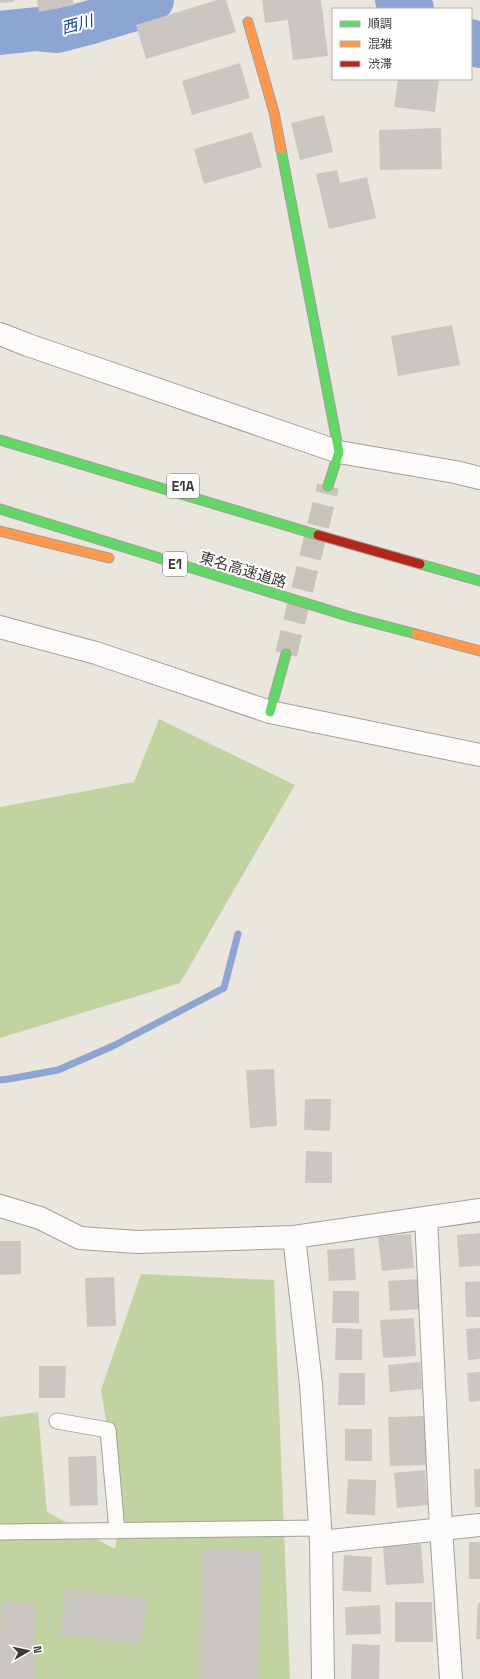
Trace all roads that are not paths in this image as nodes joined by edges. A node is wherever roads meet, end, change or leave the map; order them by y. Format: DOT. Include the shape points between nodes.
graph roads {
  1 [pos="248,22"];
  2 [pos="0,334"];
  3 [pos="0,440"];
  4 [pos="339,452"];
  5 [pos="150,475"];
  6 [pos="480,478"];
  7 [pos="328,486"];
  8 [pos="0,509"];
  9 [pos="0,531"];
  10 [pos="366,549"];
  11 [pos="114,559"];
  12 [pos="191,578"];
  13 [pos="480,581"];
  14 [pos="351,617"];
  15 [pos="0,627"];
  16 [pos="480,651"];
  17 [pos="286,654"];
  18 [pos="270,712"];
  19 [pos="480,755"];
  20 [pos="0,1206"];
  21 [pos="480,1210"];
  22 [pos="426,1218"];
  23 [pos="294,1237"];
  24 [pos="57,1420"];
  25 [pos="480,1525"];
  26 [pos="441,1528"];
  27 [pos="118,1531"];
  28 [pos="0,1532"];
  29 [pos="320,1535"];
  30 [pos="323,1679"];
  31 [pos="451,1679"];
  1 -- 4 [label="main road" via="274,112"];
  2 -- 4 [label="street"];
  3 -- 10 [label="main road"];
  4 -- 6 [label="street"];
  4 -- 7 [label="main road"];
  5 -- 10 [label="main road, E1A"];
  8 -- 14 [label="main road, 東名高速道路 / E1"];
  9 -- 11 [label="main road"];
  10 -- 13 [label="main road"];
  12 -- 14 [label="main road"];
  14 -- 16 [label="main road, 東名高速道路 / E1"];
  15 -- 18 [label="street" via="96,653"];
  17 -- 18 [label="main road"];
  18 -- 19 [label="street"];
  20 -- 23 [label="street" via="40,1218 80,1238 137,1242"];
  21 -- 22 [label="street"];
  22 -- 23 [label="street"];
  22 -- 26 [label="street"];
  23 -- 29 [label="street" via="311,1384"];
  24 -- 27 [label="lane" via="108,1430"];
  25 -- 26 [label="street"];
  26 -- 29 [label="street"];
  26 -- 31 [label="street"];
  27 -- 28 [label="lane"];
  27 -- 29 [label="lane"];
  29 -- 30 [label="street"];
}
